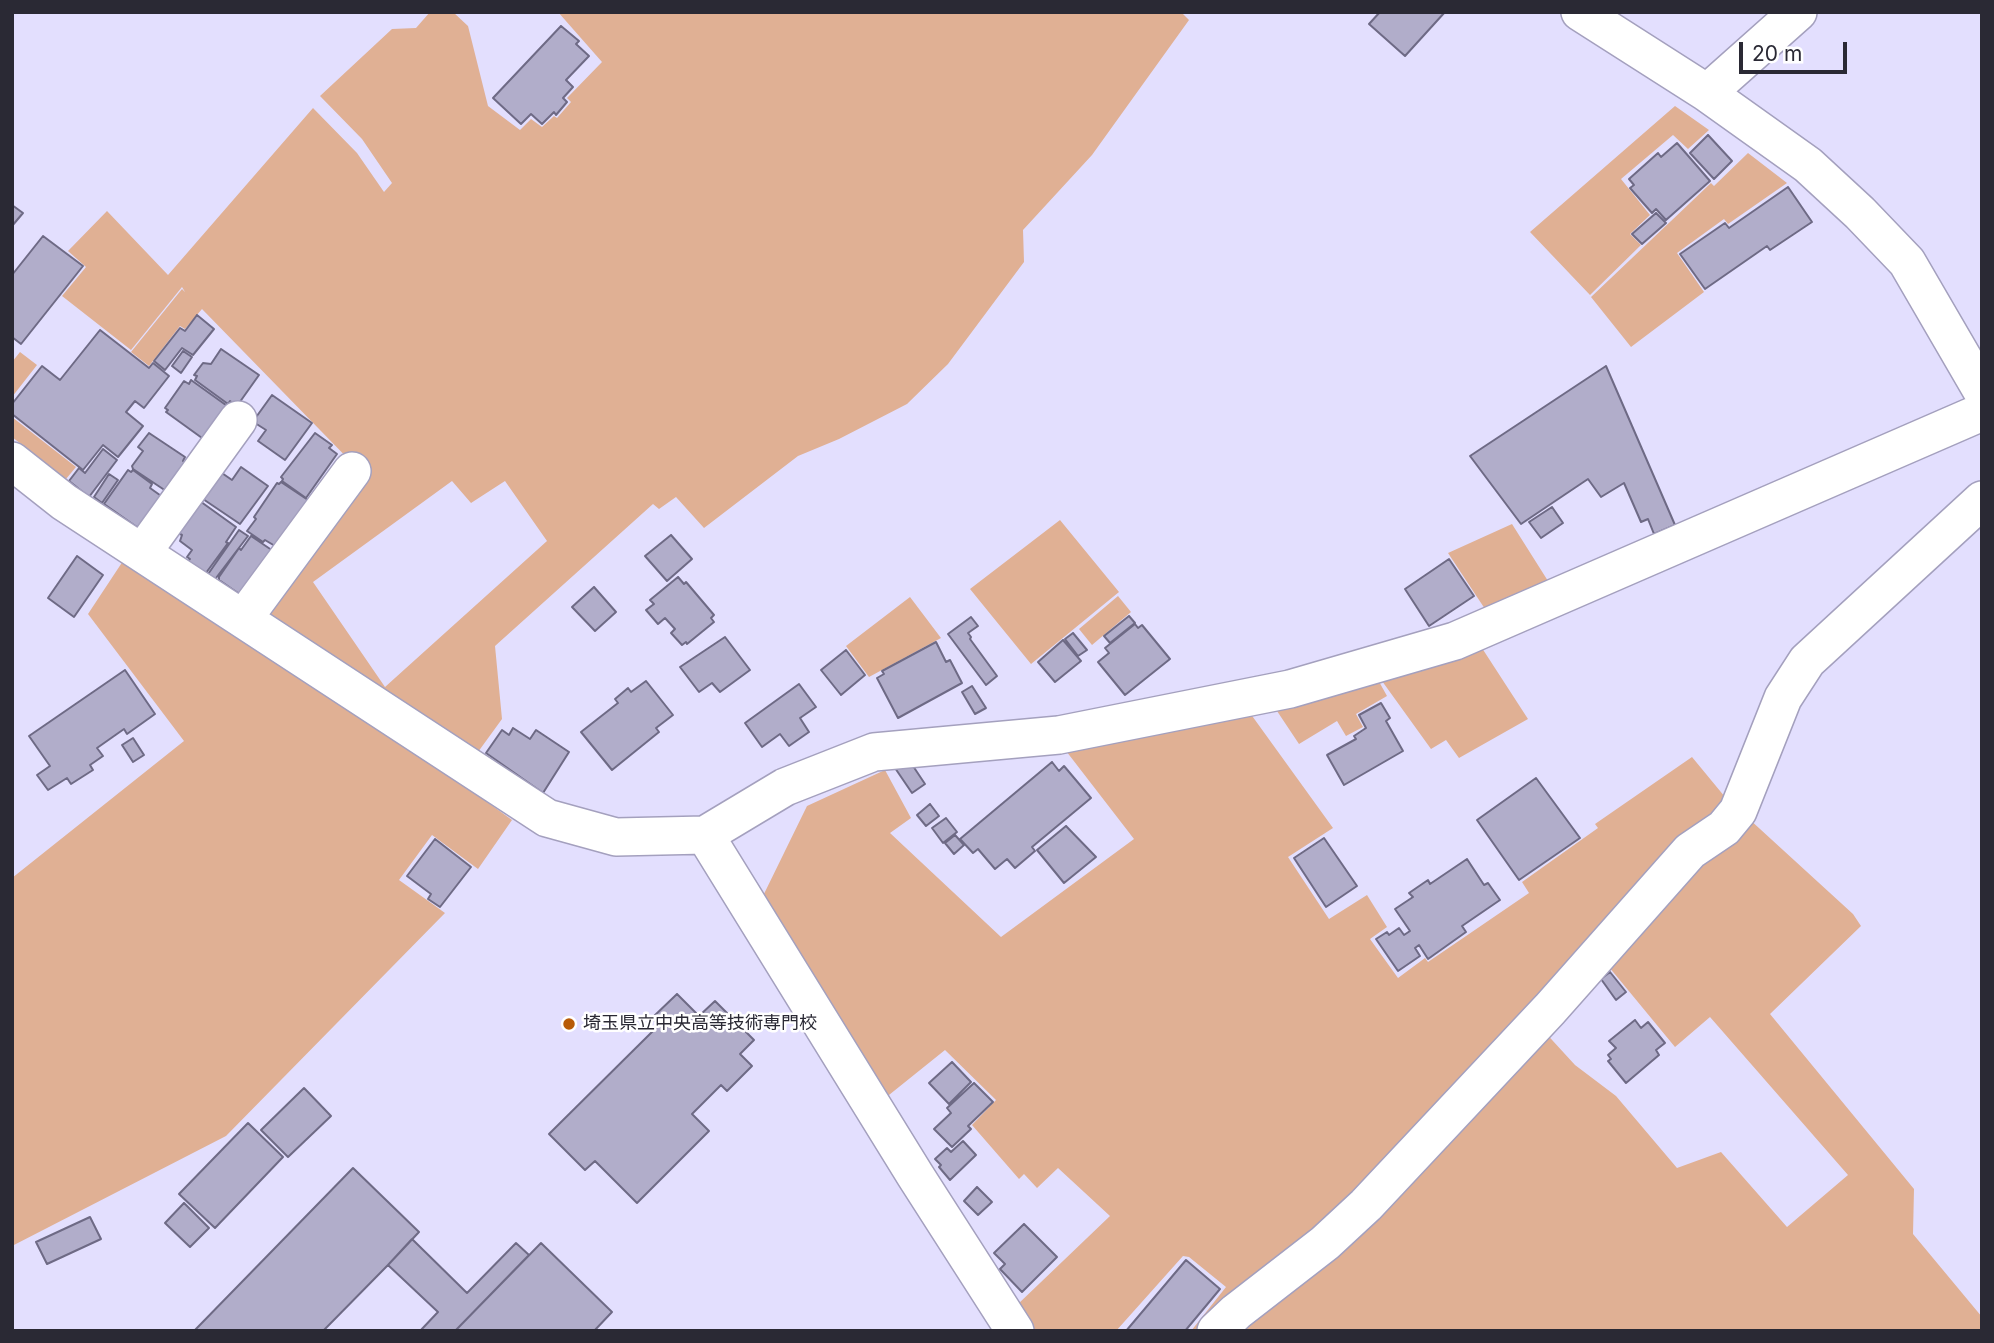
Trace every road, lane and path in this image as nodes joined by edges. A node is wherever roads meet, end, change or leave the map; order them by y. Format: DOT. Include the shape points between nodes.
graph roads {
  1 [pos="1580,12"];
  2 [pos="1798,12"];
  3 [pos="1707,93"];
  4 [pos="1982,391"];
  5 [pos="1982,412"];
  6 [pos="238,420"];
  7 [pos="12,461"];
  8 [pos="352,471"];
  9 [pos="1982,500"];
  10 [pos="142,553"];
  11 [pos="243,619"];
  12 [pos="705,835"];
  13 [pos="1015,1331"];
  14 [pos="1216,1331"];
  1 -- 3 [label="street"];
  2 -- 3 [label="street"];
  3 -- 4 [label="street" via="1808,165 1907,262"];
  5 -- 12 [label="street" via="1455,641 1290,689 1059,736 874,752 785,788"];
  6 -- 10 [label="street"];
  7 -- 10 [label="street"];
  8 -- 11 [label="street"];
  9 -- 14 [label="street" via="1807,661 1783,698 1738,811 1724,828 1690,851 1366,1205"];
  10 -- 11 [label="street"];
  11 -- 12 [label="street" via="547,818 616,838"];
  12 -- 13 [label="street"];
}
